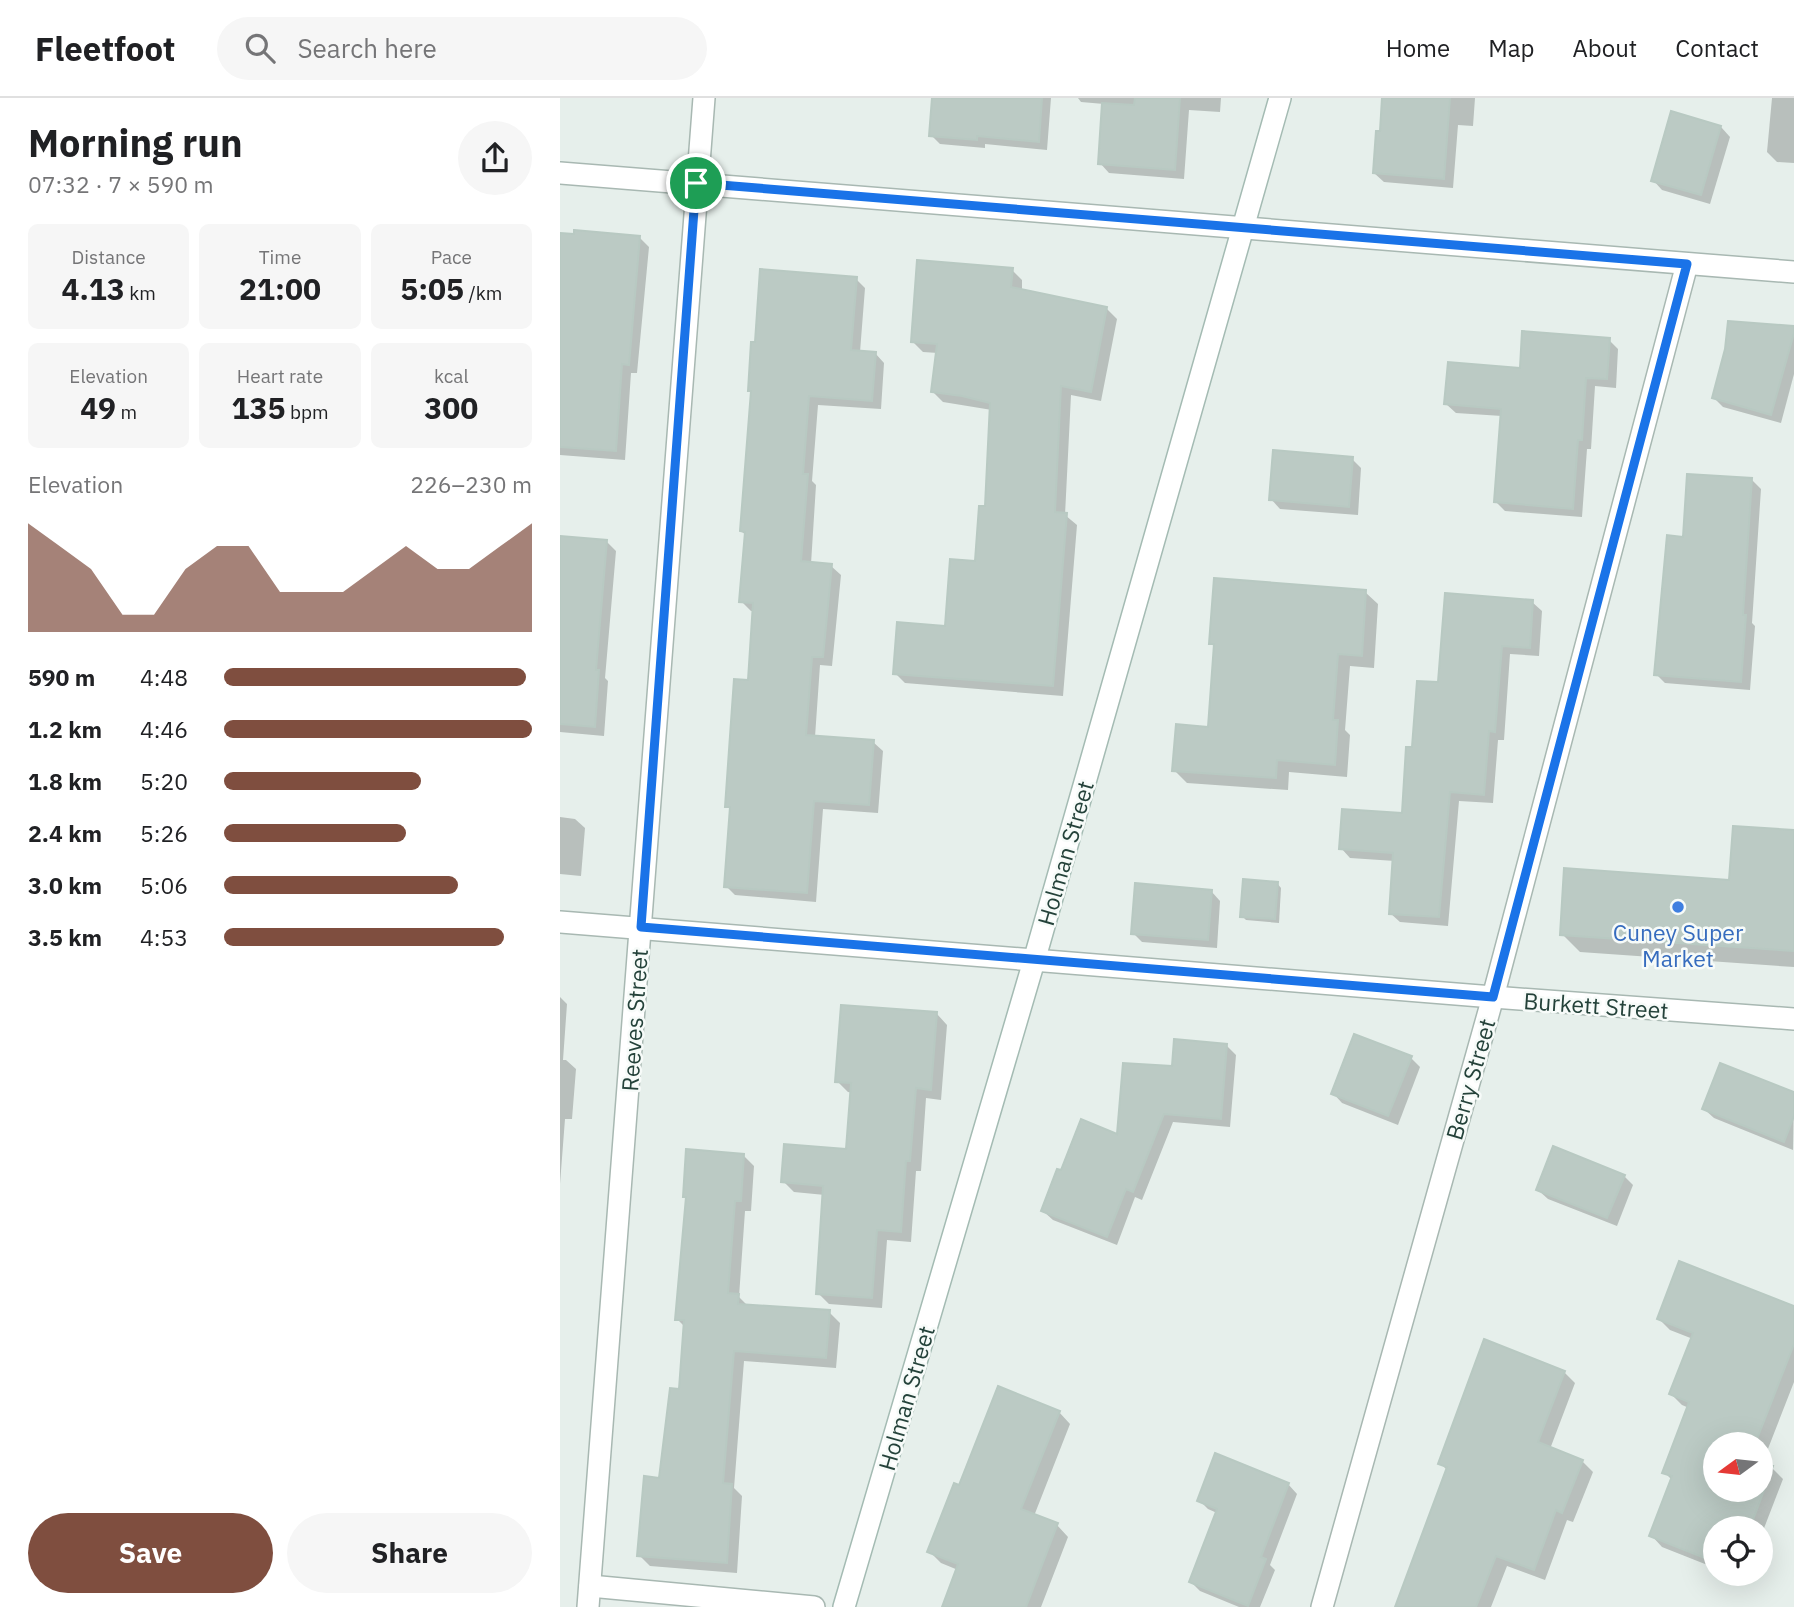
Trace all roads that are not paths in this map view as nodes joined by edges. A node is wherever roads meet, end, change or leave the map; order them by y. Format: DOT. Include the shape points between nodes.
graph roads {
  1 [pos="704,98"];
  2 [pos="1280,98"];
  3 [pos="560,173"];
  4 [pos="696,183"];
  5 [pos="1244,228"];
  6 [pos="1687,264"];
  7 [pos="1794,272"];
  8 [pos="560,922"];
  9 [pos="641,927"];
  10 [pos="1034,961"];
  11 [pos="1493,997"];
  12 [pos="1794,1019"];
  13 [pos="589,1596"];
  14 [pos="814,1607"];
  15 [pos="844,1607"];
  16 [pos="1322,1607"];
  1 -- 4 [label="street, Reeves Street"];
  2 -- 5 [label="street, Holman Street"];
  3 -- 4 [label="street"];
  4 -- 5 [label="street"];
  4 -- 9 [label="street, Reeves Street"];
  5 -- 6 [label="street"];
  5 -- 10 [label="street, Holman Street"];
  6 -- 7 [label="street"];
  6 -- 11 [label="street, Berry Street"];
  8 -- 9 [label="street, Burkett Street"];
  9 -- 10 [label="street, Burkett Street"];
  9 -- 13 [label="street, Reeves Street"];
  10 -- 11 [label="street, Burkett Street"];
  10 -- 15 [label="street, Holman Street"];
  11 -- 12 [label="street, Burkett Street"];
  11 -- 16 [label="street, Berry Street"];
  13 -- 14 [label="street"];
}
